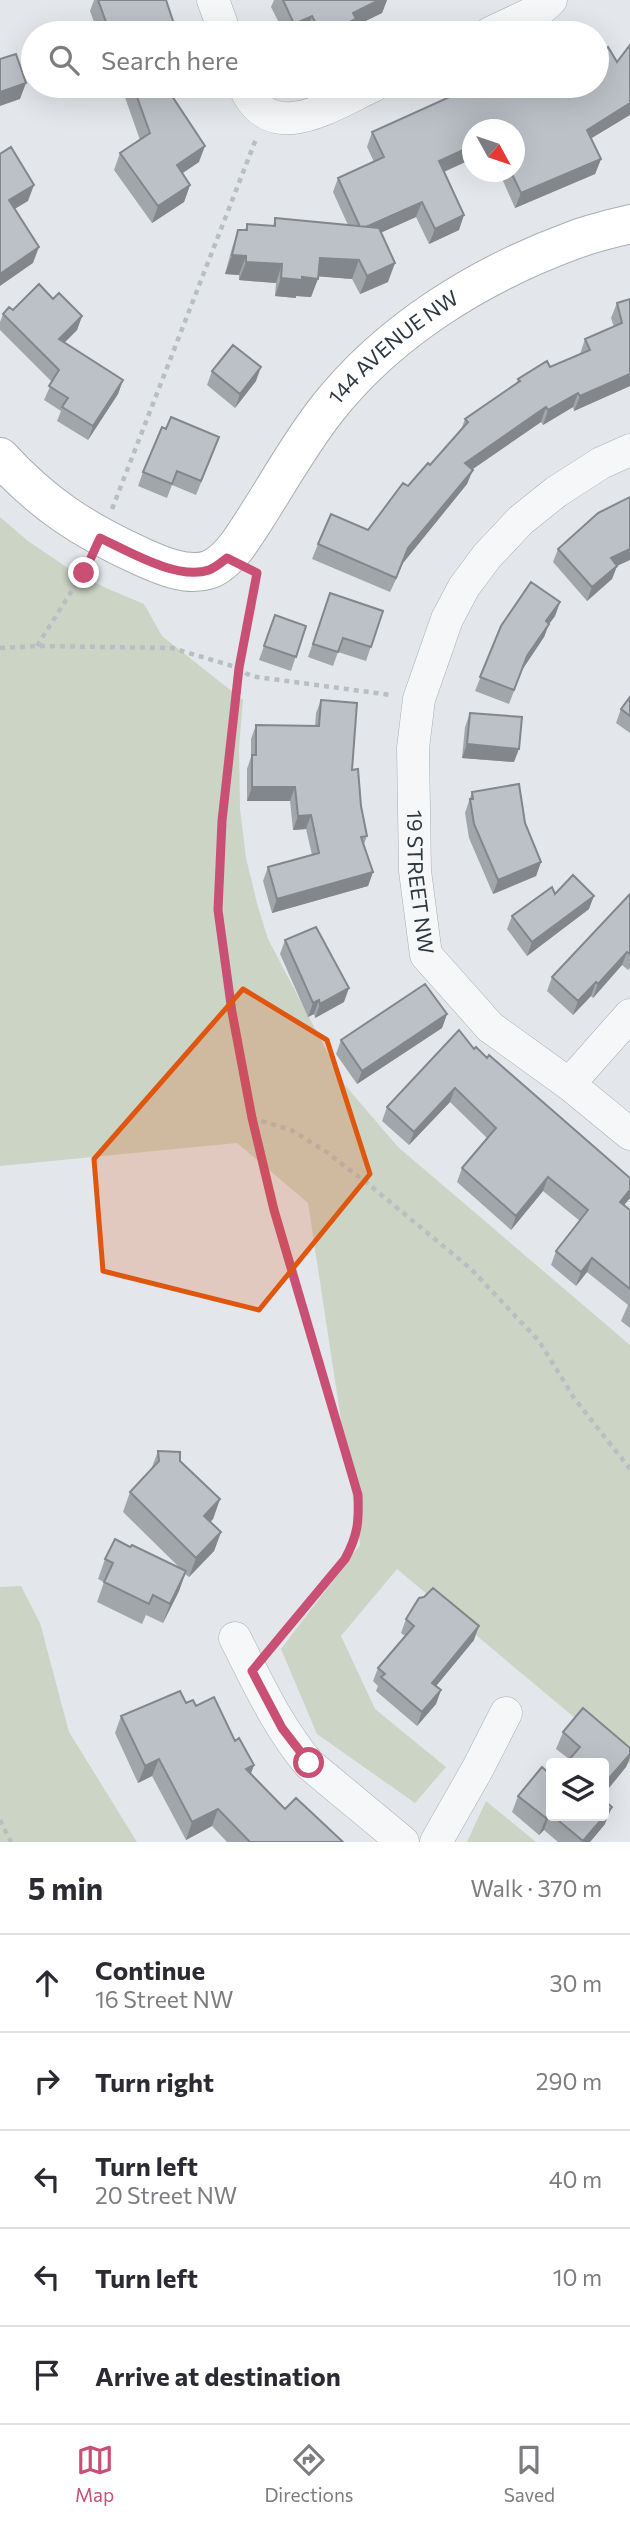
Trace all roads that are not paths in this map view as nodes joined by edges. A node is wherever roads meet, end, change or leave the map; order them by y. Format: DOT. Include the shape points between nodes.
graph roads {
  1 [pos="213,0"];
  2 [pos="551,0"];
  3 [pos="221,21"];
  4 [pos="516,21"];
  5 [pos="253,98"];
  6 [pos="345,98"];
  7 [pos="630,224"];
  8 [pos="630,450"];
  9 [pos="0,457"];
  10 [pos="630,1015"];
  11 [pos="569,1084"];
  12 [pos="630,1134"];
  13 [pos="235,1638"];
  14 [pos="506,1713"];
  15 [pos="403,1842"];
  16 [pos="436,1842"];
  1 -- 3 [label="street"];
  2 -- 4 [label="street"];
  5 -- 6 [label="street" via="266,115 282,119 299,118"];
  7 -- 9 [label="street, 144 AVENUE NW" via="577,239 500,271 399,337 328,407 293,454 249,529 227,558 210,570 174,569 100,538 46,501"];
  8 -- 11 [label="street, 19 STREET NW" via="556,492 521,520 464,587 447,619 419,699 413,748 415,871 426,955 490,1027"];
  10 -- 11 [label="street"];
  11 -- 12 [label="street, 19 STREET NW"];
  13 -- 15 [label="street" via="282,1728 309,1763"];
  14 -- 16 [label="street"];
}
